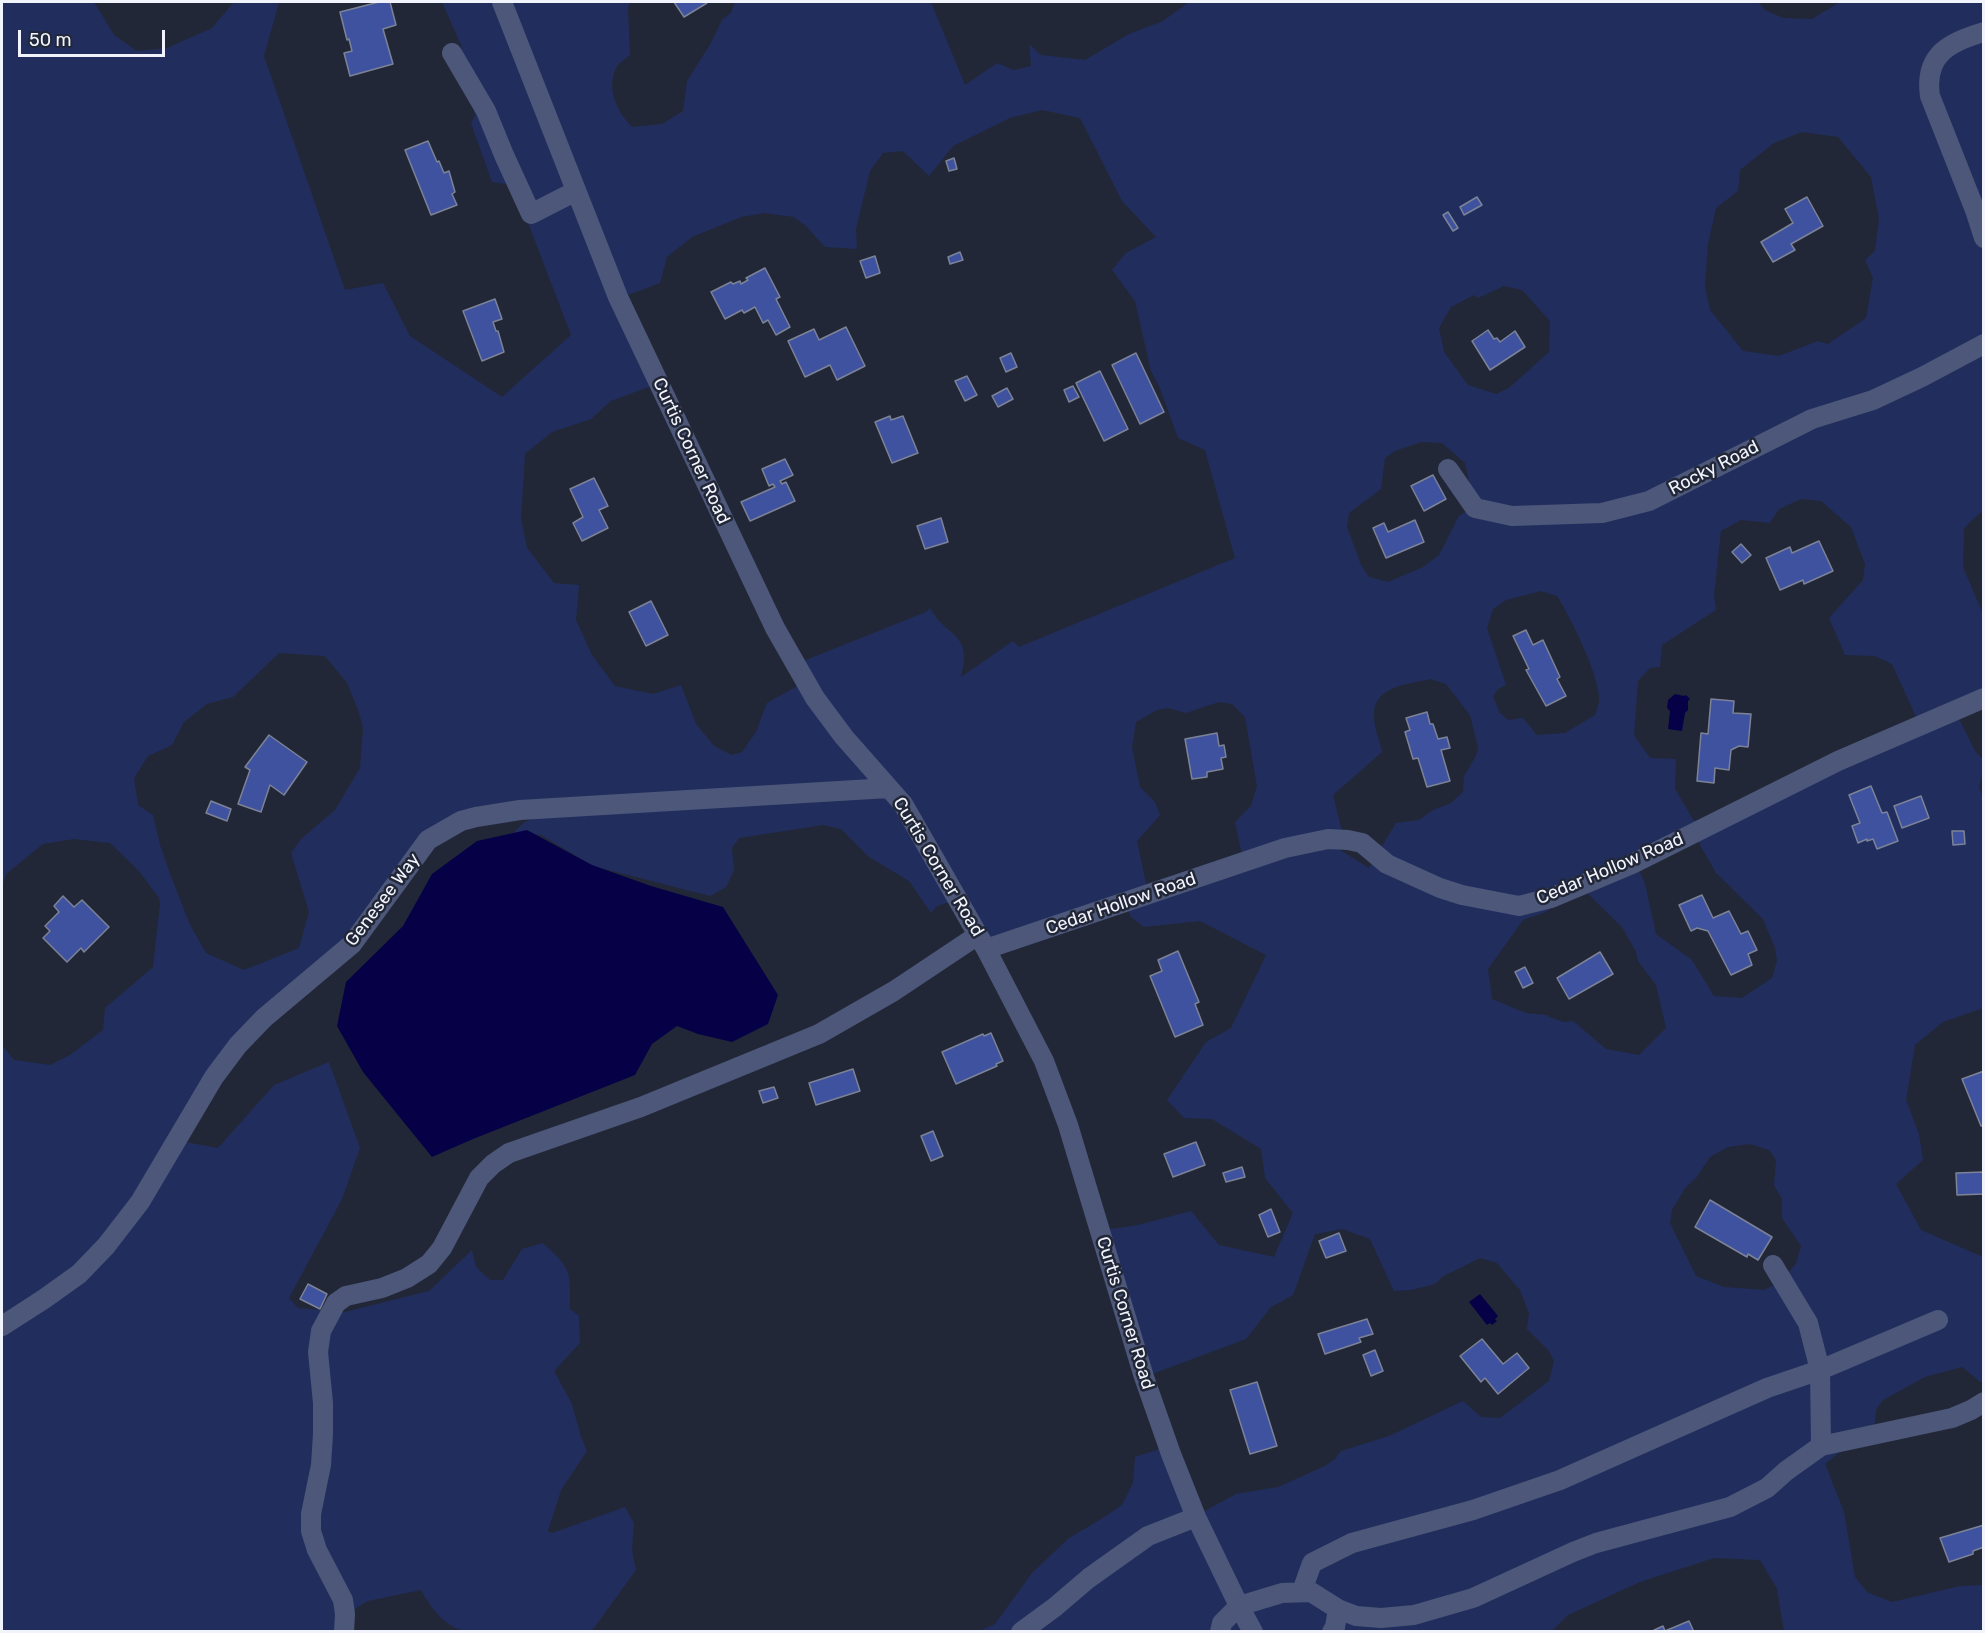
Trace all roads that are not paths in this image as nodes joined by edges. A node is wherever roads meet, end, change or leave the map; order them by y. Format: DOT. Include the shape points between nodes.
graph roads {
  1 [pos="502,2"];
  2 [pos="1983,32"];
  3 [pos="452,53"];
  4 [pos="576,191"];
  5 [pos="1983,238"];
  6 [pos="1983,344"];
  7 [pos="1448,469"];
  8 [pos="1983,698"];
  9 [pos="889,788"];
  10 [pos="982,942"];
  11 [pos="1773,1265"];
  12 [pos="1938,1320"];
  13 [pos="2,1326"];
  14 [pos="1820,1370"];
  15 [pos="1983,1402"];
  16 [pos="1821,1446"];
  17 [pos="1196,1518"];
  18 [pos="1302,1591"];
  19 [pos="1239,1606"];
  20 [pos="1338,1610"];
  21 [pos="1042,1625"];
  22 [pos="344,1632"];
  23 [pos="1021,1632"];
  24 [pos="1220,1632"];
  25 [pos="1253,1632"];
  26 [pos="1332,1632"];
  1 -- 4 [label="street, Curtis Corner Road"];
  2 -- 5 [label="street" via="1946,47 1933,64 1929,85"];
  3 -- 4 [label="street" via="486,111 531,214"];
  4 -- 9 [label="street, Curtis Corner Road" via="618,297 775,628 815,698"];
  6 -- 7 [label="street, Rocky Road" via="1873,400 1812,419 1649,501 1602,513 1512,516 1474,508"];
  8 -- 10 [label="street, Cedar Hollow Road" via="1838,761 1641,860 1551,898 1519,906 1462,896 1387,864 1362,843 1328,839 1285,848"];
  9 -- 10 [label="street, Curtis Corner Road" via="903,804"];
  9 -- 13 [label="street, Genesee Way" via="520,810 450,826 428,840 352,944 238,1045 214,1077 140,1202 106,1246 79,1274"];
  10 -- 17 [label="street, Curtis Corner Road" via="1044,1061 1056,1093 1144,1377"];
  10 -- 22 [label="street, Cedar Hollow Road" via="819,1034 641,1107 509,1153 479,1178 442,1248 429,1264 407,1278 346,1296 336,1303 321,1331 318,1352 323,1434 311,1531 343,1600"];
  11 -- 14 [label="street" via="1808,1323"];
  12 -- 14 [label="street"];
  14 -- 16 [label="street"];
  14 -- 18 [label="street" via="1767,1388 1560,1480 1473,1510 1352,1543 1311,1563"];
  15 -- 16 [label="street" via="1952,1418"];
  16 -- 20 [label="street" via="1767,1488 1730,1507 1596,1543 1473,1598 1413,1615 1381,1618"];
  17 -- 19 [label="street, Curtis Corner Road"];
  17 -- 21 [label="street" via="1148,1536 1089,1578"];
  18 -- 19 [label="street"];
  18 -- 20 [label="street" via="1311,1592"];
  19 -- 24 [label="street" via="1222,1623"];
  19 -- 25 [label="street, Curtis Corner Road"];
  20 -- 26 [label="street"];
  21 -- 23 [label="street"];
}
